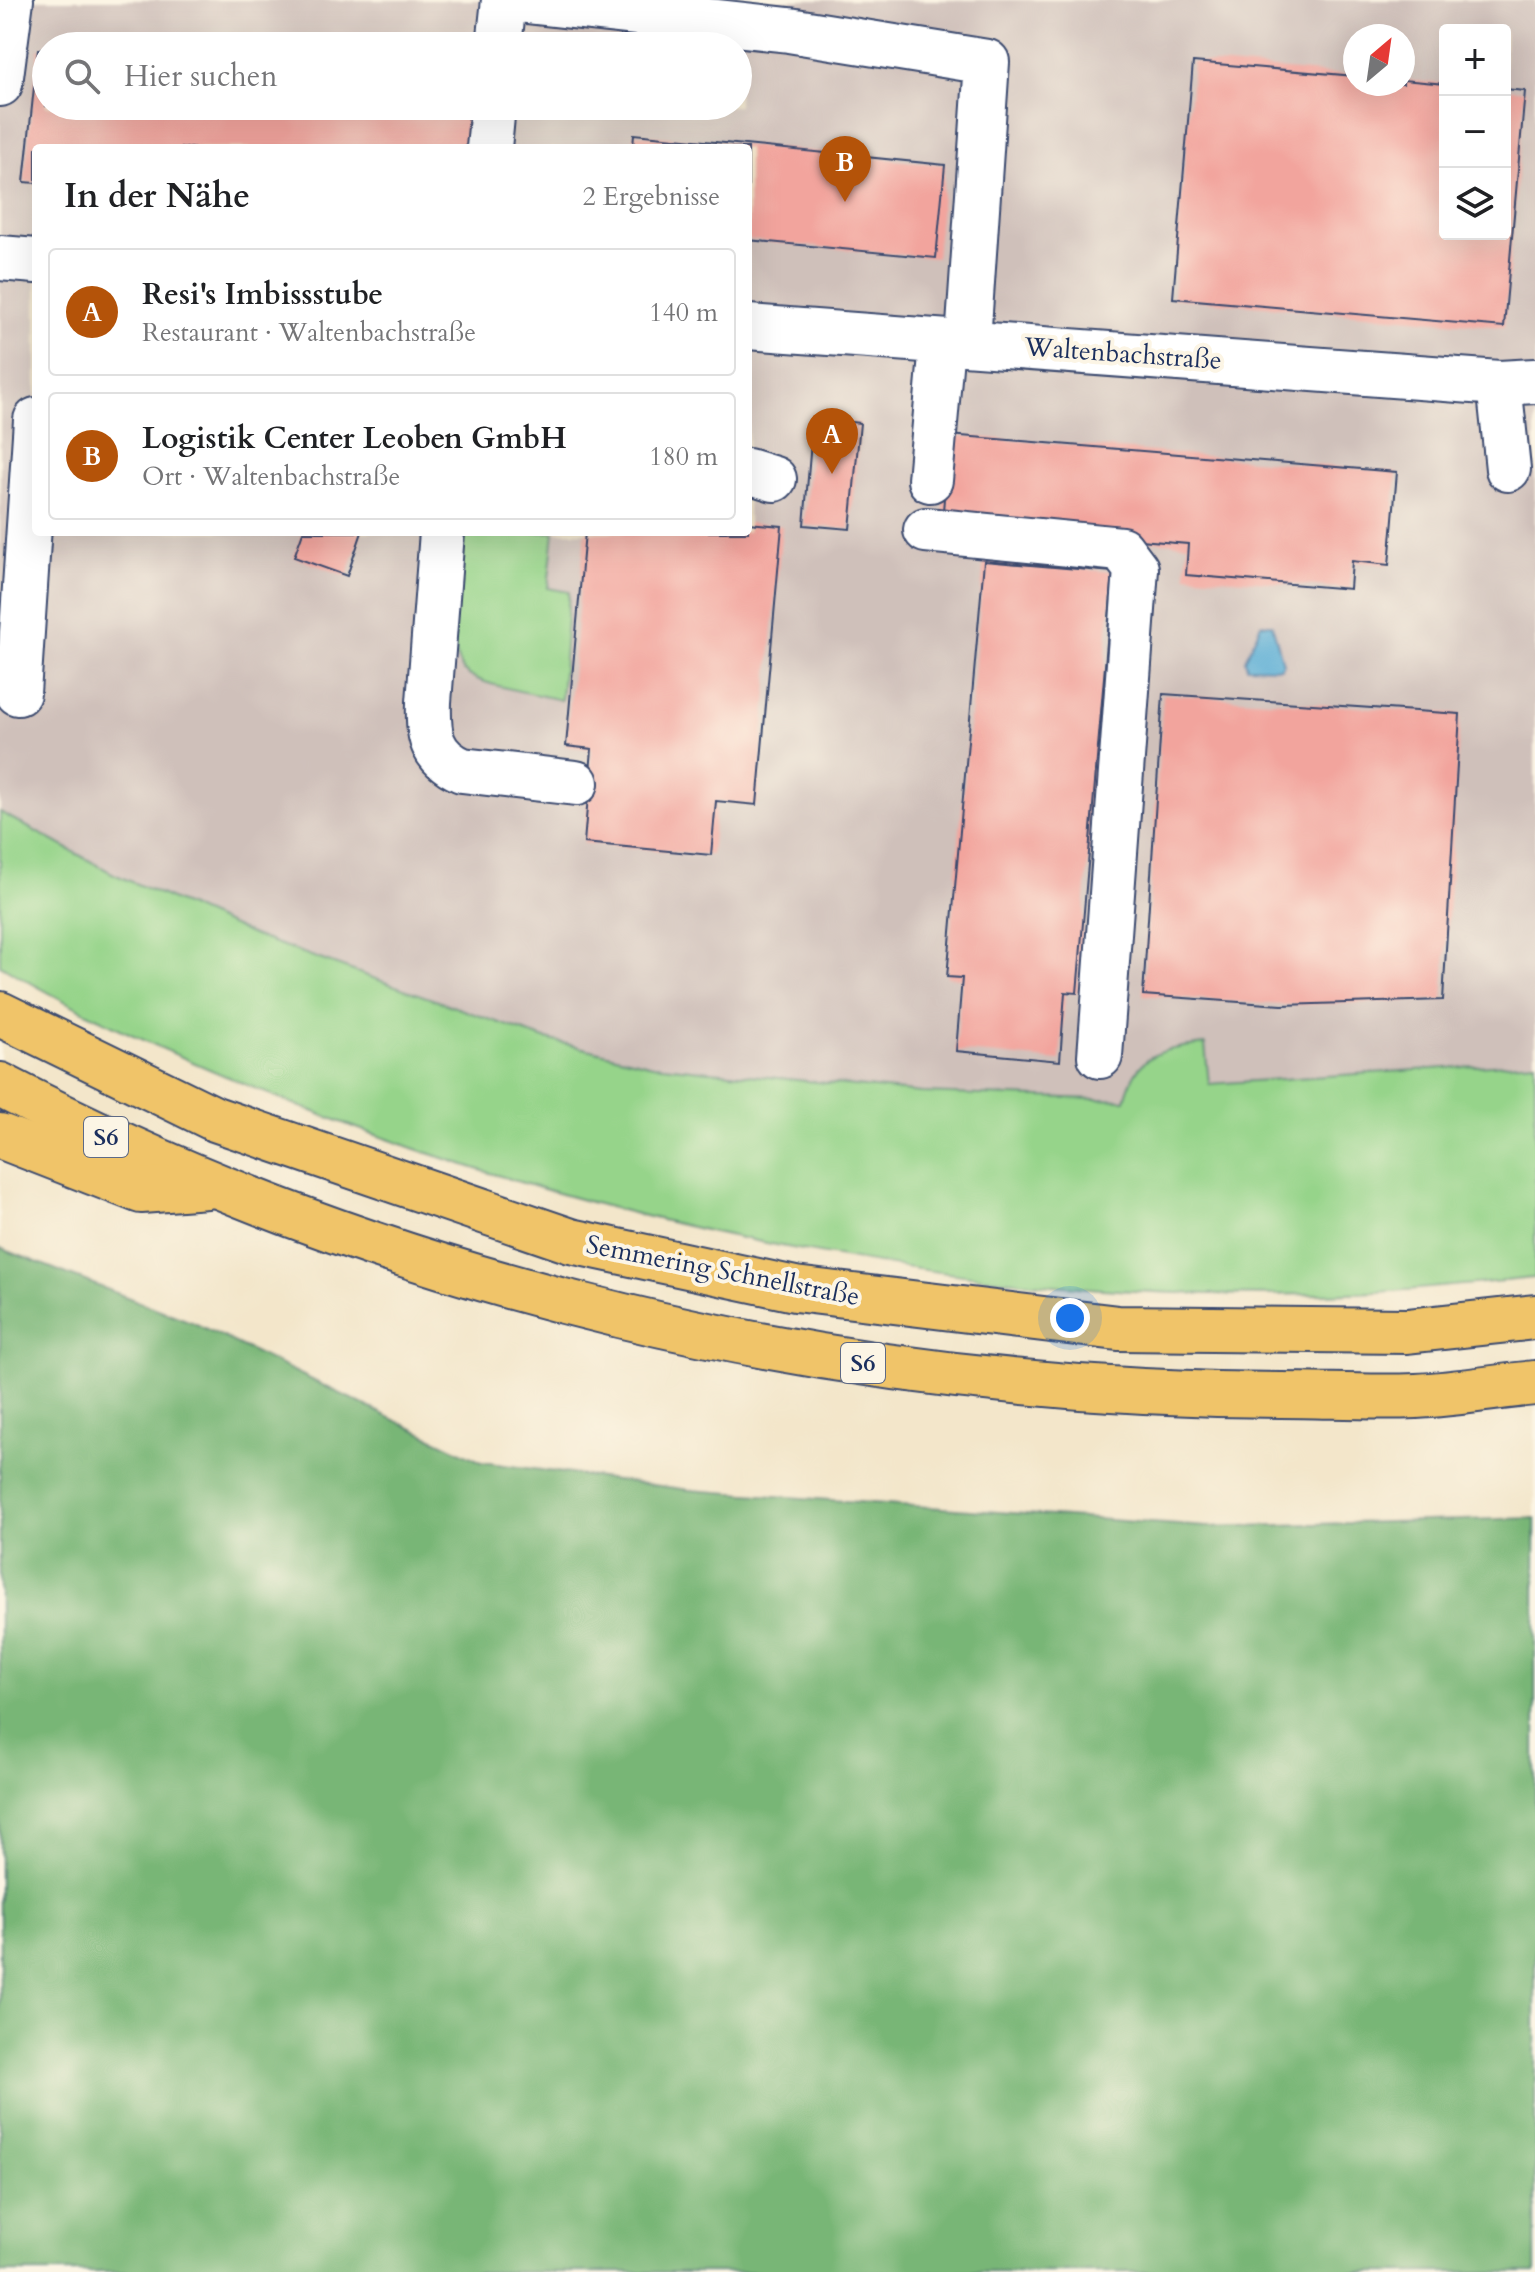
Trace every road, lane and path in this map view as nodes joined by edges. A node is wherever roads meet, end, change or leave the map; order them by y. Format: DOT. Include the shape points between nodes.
graph roads {
  1 [pos="11,0"];
  2 [pos="504,0"];
  3 [pos="517,0"];
  4 [pos="501,32"];
  5 [pos="0,84"];
  6 [pos="492,120"];
  7 [pos="489,144"];
  8 [pos="0,258"];
  9 [pos="32,261"];
  10 [pos="752,327"];
  11 [pos="955,342"];
  12 [pos="1517,382"];
  13 [pos="1508,469"];
  14 [pos="930,480"];
  15 [pos="32,481"];
  16 [pos="926,530"];
  17 [pos="442,536"];
  18 [pos="18,693"];
  19 [pos="576,783"];
  20 [pos="0,1014"];
  21 [pos="1100,1056"];
  22 [pos="0,1085"];
  23 [pos="0,1136"];
  24 [pos="214,1186"];
  25 [pos="1535,1317"];
  26 [pos="1535,1383"];
  1 -- 5 [label="street"];
  2 -- 4 [label="street"];
  3 -- 11 [label="street" via="789,30 987,62"];
  6 -- 7 [label="street"];
  8 -- 9 [label="street"];
  10 -- 11 [label="street, Waltenbachstraße"];
  11 -- 12 [label="street, Waltenbachstraße"];
  11 -- 14 [label="street"];
  12 -- 13 [label="street"];
  15 -- 18 [label="street"];
  16 -- 21 [label="street" via="1121,549 1136,569"];
  17 -- 19 [label="street" via="429,702 434,749 447,764 462,770"];
  20 -- 25 [label="highway, Semmering Schnellstraße / S6" via="215,1119 571,1241 795,1289 1118,1328 1407,1331"];
  22 -- 24 [label="highway, S6"];
  23 -- 24 [label="highway" via="141,1191"];
  24 -- 26 [label="highway, S6" via="469,1277 703,1337 937,1375 1176,1394 1417,1396"];
}
